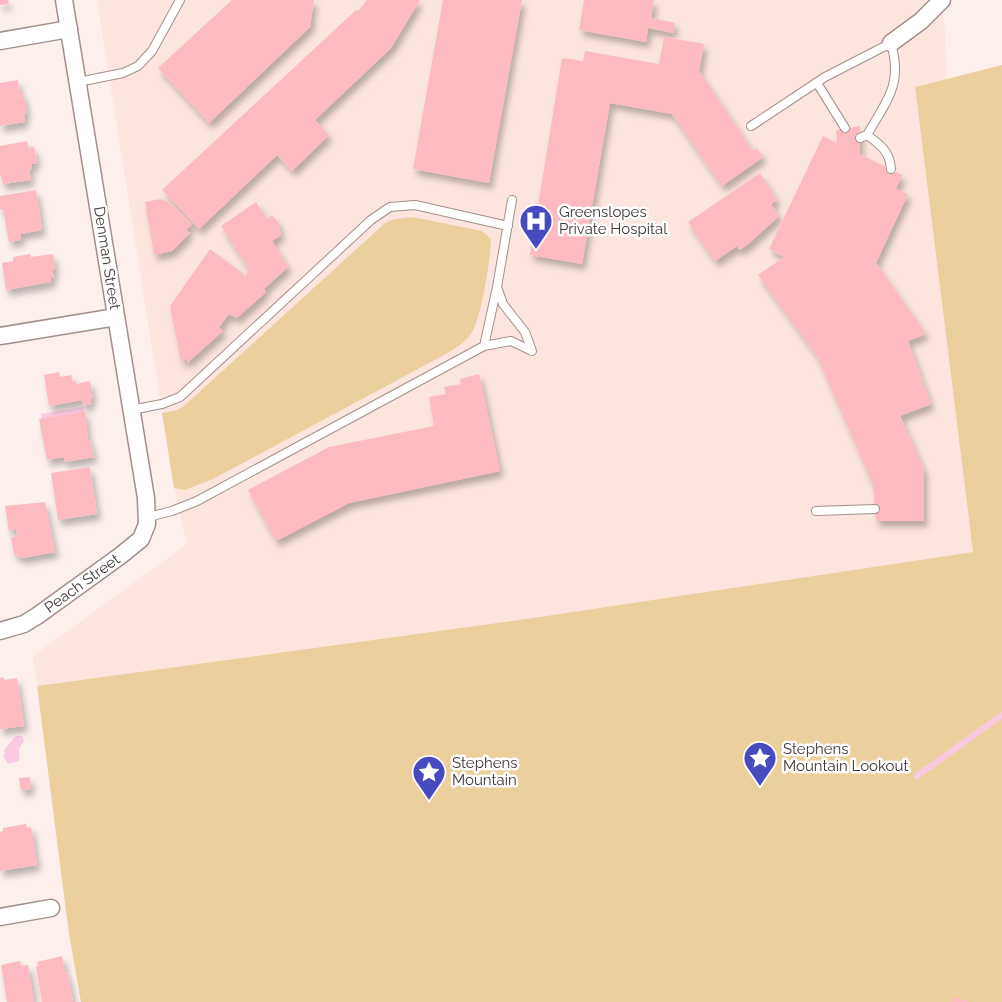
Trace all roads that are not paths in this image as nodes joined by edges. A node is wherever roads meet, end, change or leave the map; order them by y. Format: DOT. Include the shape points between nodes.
graph roads {
  1 [pos="64,0"];
  2 [pos="180,0"];
  3 [pos="942,0"];
  4 [pos="69,29"];
  5 [pos="0,41"];
  6 [pos="891,43"];
  7 [pos="78,82"];
  8 [pos="818,82"];
  9 [pos="751,126"];
  10 [pos="845,128"];
  11 [pos="891,170"];
  12 [pos="512,200"];
  13 [pos="508,225"];
  14 [pos="497,287"];
  15 [pos="116,317"];
  16 [pos="0,336"];
  17 [pos="484,346"];
  18 [pos="131,410"];
  19 [pos="875,509"];
  20 [pos="816,511"];
  21 [pos="148,517"];
  22 [pos="0,631"];
  23 [pos="51,908"];
  24 [pos="0,917"];
  1 -- 4 [label="street, Denman Street"];
  2 -- 7 [label="lane" via="152,51 138,66"];
  3 -- 6 [label="street"];
  4 -- 5 [label="street"];
  4 -- 7 [label="street, Denman Street"];
  6 -- 8 [label="lane"];
  6 -- 11 [label="lane" via="896,77 864,137 884,147"];
  7 -- 15 [label="street, Denman Street"];
  8 -- 9 [label="lane"];
  8 -- 10 [label="lane"];
  12 -- 13 [label="lane"];
  13 -- 14 [label="lane"];
  13 -- 18 [label="lane" via="415,205 390,207 371,220 180,397"];
  14 -- 17 [label="lane"];
  14 -- 17 [label="lane" via="532,351 511,342"];
  15 -- 16 [label="street"];
  15 -- 18 [label="street, Denman Street"];
  17 -- 21 [label="lane" via="197,501"];
  18 -- 21 [label="street, Denman Street"];
  19 -- 20 [label="lane"];
  21 -- 22 [label="street, Peach Street" via="141,539 120,556 37,616"];
  23 -- 24 [label="street"];
}
